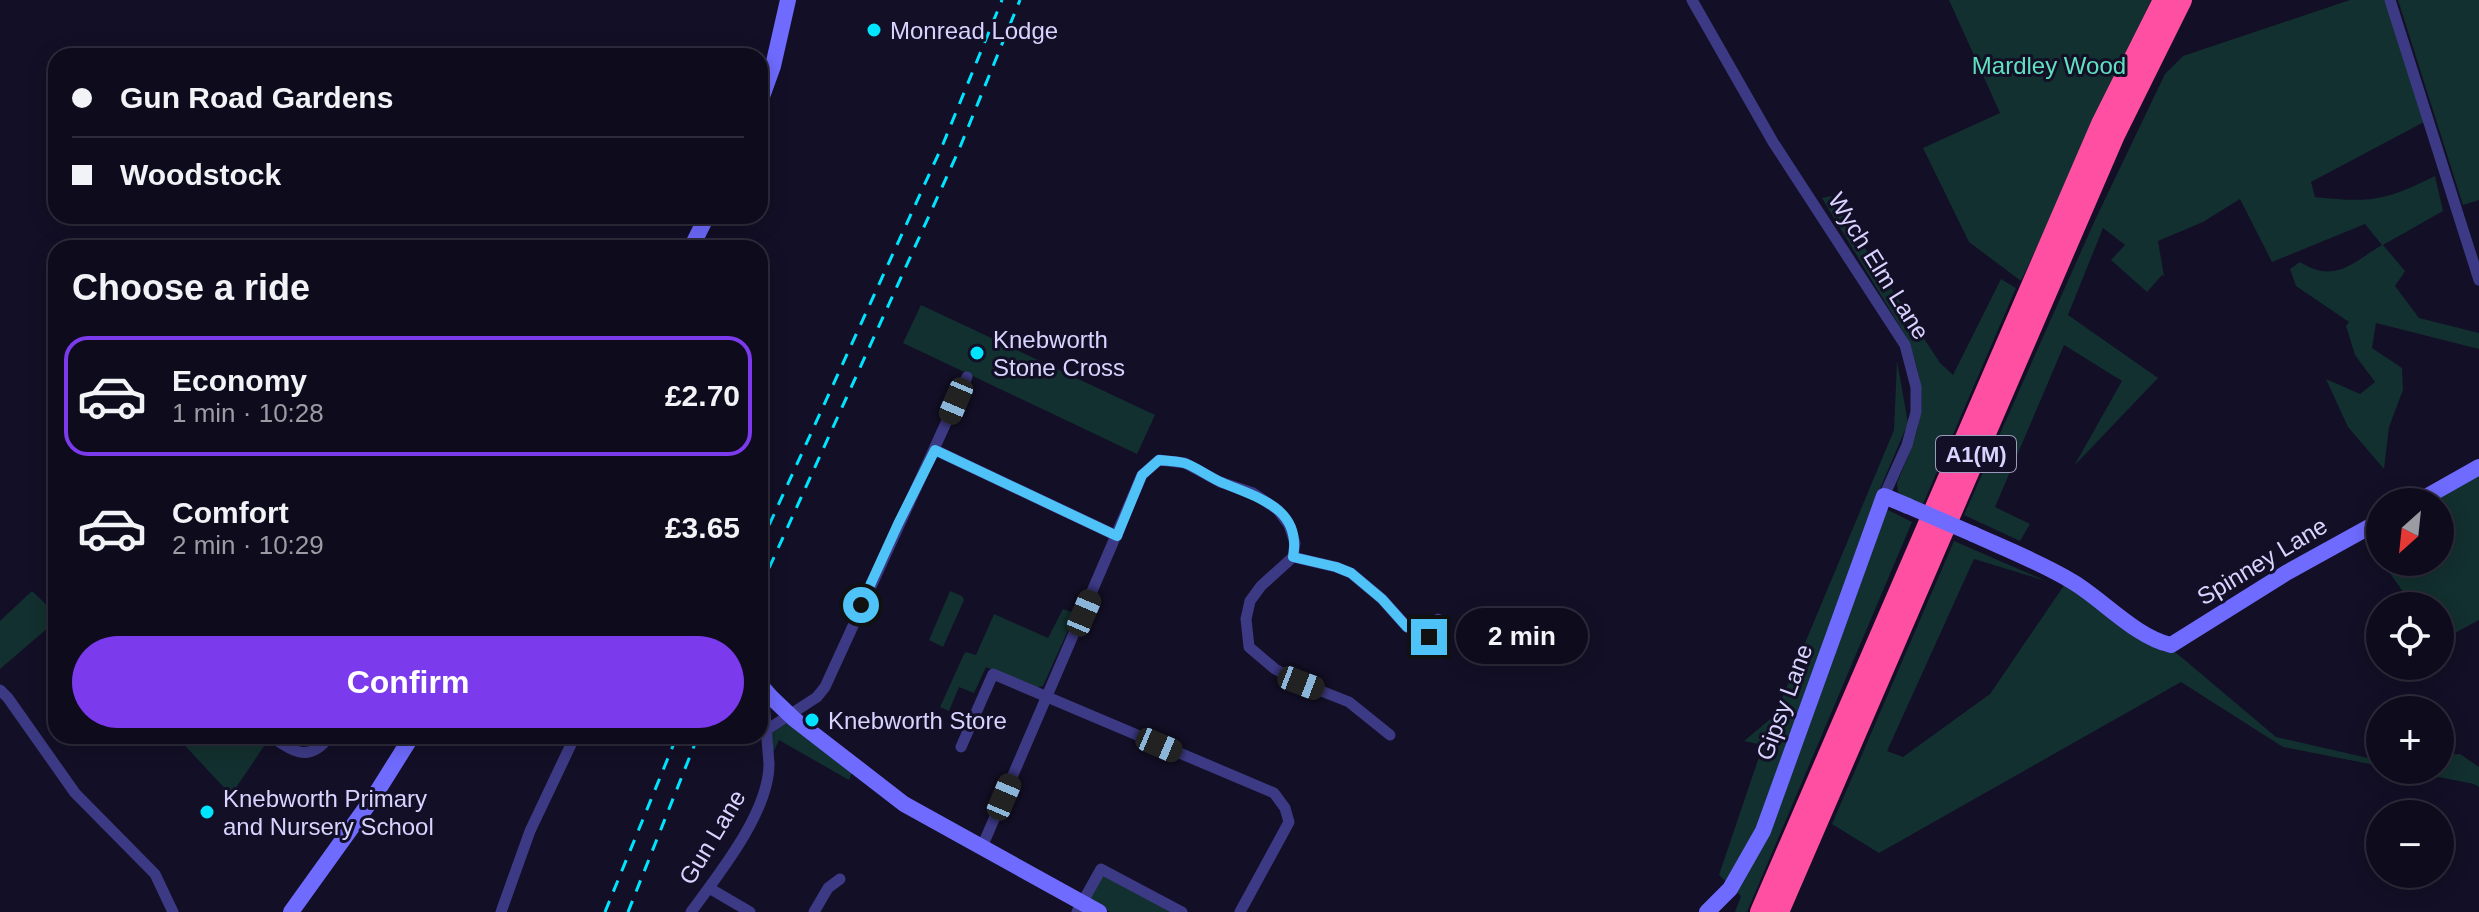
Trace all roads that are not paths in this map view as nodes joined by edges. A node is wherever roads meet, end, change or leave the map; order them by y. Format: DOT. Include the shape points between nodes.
graph roads {
  1 [pos="788,0"];
  2 [pos="1692,0"];
  3 [pos="2163,0"];
  4 [pos="2182,0"];
  5 [pos="2390,0"];
  6 [pos="768,80"];
  7 [pos="2479,280"];
  8 [pos="967,377"];
  9 [pos="935,450"];
  10 [pos="2479,467"];
  11 [pos="2442,488"];
  12 [pos="1884,496"];
  13 [pos="2366,529"];
  14 [pos="1117,536"];
  15 [pos="1293,557"];
  16 [pos="1438,619"];
  17 [pos="0,690"];
  18 [pos="768,690"];
  19 [pos="1046,698"];
  20 [pos="790,715"];
  21 [pos="768,729"];
  22 [pos="1390,735"];
  23 [pos="282,744"];
  24 [pos="321,744"];
  25 [pos="404,744"];
  26 [pos="571,744"];
  27 [pos="766,744"];
  28 [pos="961,747"];
  29 [pos="982,847"];
  30 [pos="840,879"];
  31 [pos="709,888"];
  32 [pos="1080,907"];
  33 [pos="173,912"];
  34 [pos="291,912"];
  35 [pos="501,912"];
  36 [pos="691,912"];
  37 [pos="750,912"];
  38 [pos="814,912"];
  39 [pos="1099,912"];
  40 [pos="1182,912"];
  41 [pos="1240,912"];
  42 [pos="1707,912"];
  43 [pos="1760,912"];
  44 [pos="1779,912"];
  1 -- 6 [label="street"];
  2 -- 12 [label="street, Wych Elm Lane" via="1773,142 1905,345 1916,387 1916,412"];
  3 -- 43 [label="highway, A1(M)" via="2101,124"];
  4 -- 44 [label="highway, A1(M)" via="2115,135"];
  5 -- 7 [label="street"];
  8 -- 9 [label="street"];
  9 -- 14 [label="street"];
  9 -- 20 [label="street" via="825,687"];
  10 -- 11 [label="street"];
  12 -- 13 [label="street, Spinney Lane, bridge" via="2072,581 2146,634 2171,645"];
  12 -- 42 [label="street, Gipsy Lane" via="1763,831 1730,889"];
  14 -- 15 [label="street" via="1142,475 1159,460 1185,463 1268,501 1289,525"];
  14 -- 19 [label="street"];
  15 -- 16 [label="street" via="1351,573 1427,643"];
  15 -- 22 [label="street" via="1250,601 1249,647 1275,669 1349,702"];
  17 -- 33 [label="street" via="75,793 155,874"];
  18 -- 20 [label="street"];
  19 -- 28 [label="street" via="993,674"];
  19 -- 29 [label="street"];
  19 -- 41 [label="street" via="1274,793 1289,822"];
  20 -- 21 [label="street"];
  20 -- 29 [label="street" via="904,804"];
  23 -- 24 [label="street" via="304,754"];
  25 -- 34 [label="street" via="375,795"];
  26 -- 35 [label="street" via="530,831"];
  27 -- 31 [label="street, Gun Lane" via="769,776 764,795"];
  29 -- 32 [label="street"];
  30 -- 38 [label="street"];
  31 -- 36 [label="street, Gun Lane"];
  31 -- 37 [label="street"];
  32 -- 39 [label="street"];
  32 -- 40 [label="street" via="1101,869"];
}
